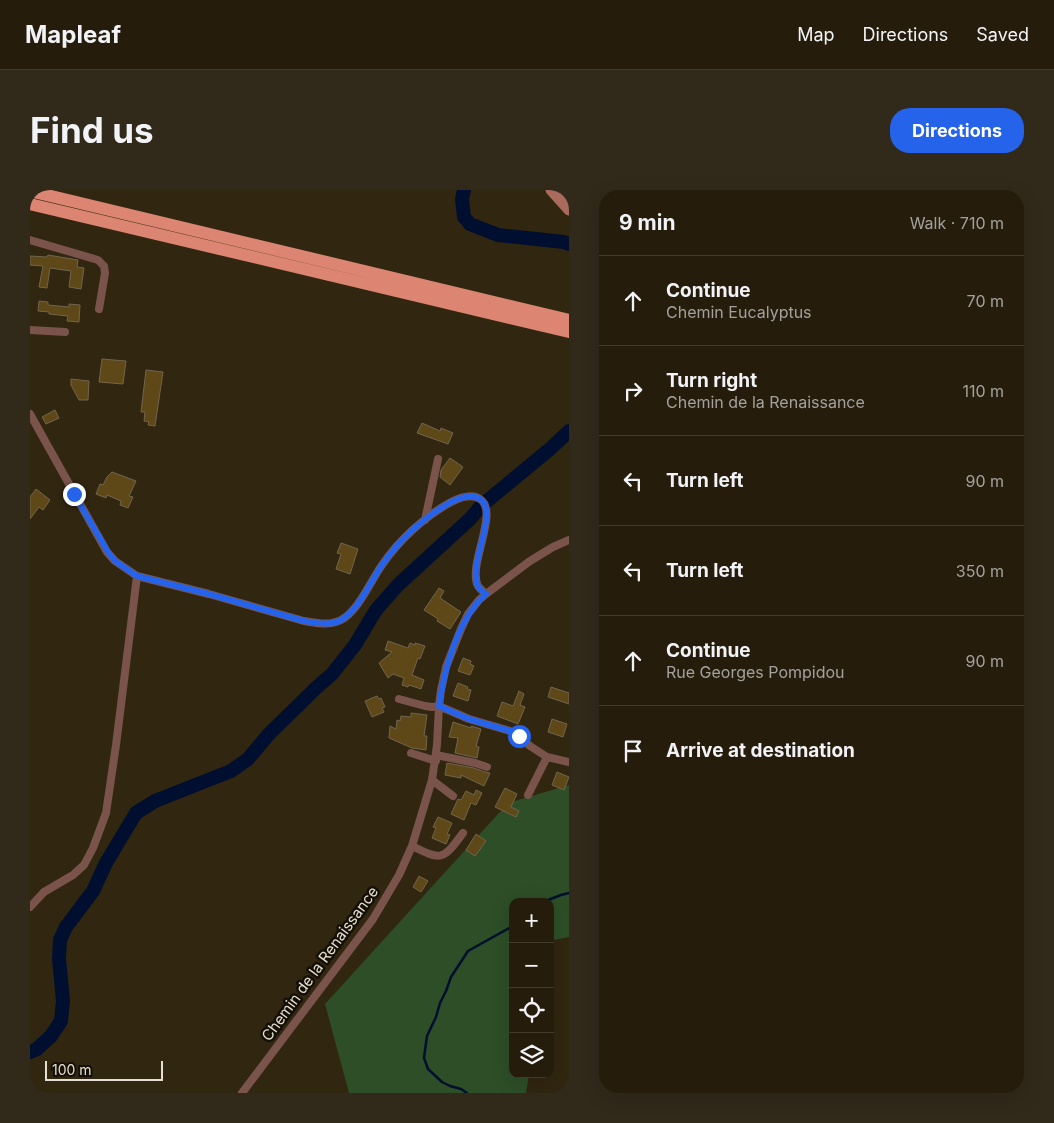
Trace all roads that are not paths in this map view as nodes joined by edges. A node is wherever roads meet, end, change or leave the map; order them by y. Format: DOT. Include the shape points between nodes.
graph roads {
  1 [pos="551,190"];
  2 [pos="564,190"];
  3 [pos="30,192"];
  4 [pos="569,196"];
  5 [pos="30,204"];
  6 [pos="569,210"];
  7 [pos="30,240"];
  8 [pos="99,309"];
  9 [pos="569,320"];
  10 [pos="30,330"];
  11 [pos="65,332"];
  12 [pos="569,332"];
  13 [pos="30,414"];
  14 [pos="438,459"];
  15 [pos="425,520"];
  16 [pos="569,540"];
  17 [pos="137,576"];
  18 [pos="486,594"];
  19 [pos="399,699"];
  20 [pos="439,706"];
  21 [pos="411,753"];
  22 [pos="547,757"];
  23 [pos="436,758"];
  24 [pos="569,762"];
  25 [pos="487,767"];
  26 [pos="432,780"];
  27 [pos="528,795"];
  28 [pos="453,796"];
  29 [pos="463,833"];
  30 [pos="412,846"];
  31 [pos="30,907"];
  32 [pos="242,1093"];
  1 -- 6 [label="main road"];
  2 -- 4 [label="main road"];
  3 -- 9 [label="highway"];
  5 -- 12 [label="highway"];
  7 -- 8 [label="street" via="98,260 104,266"];
  10 -- 11 [label="street"];
  13 -- 17 [label="street" via="108,552"];
  14 -- 15 [label="street"];
  15 -- 17 [label="street" via="397,546 352,610 332,623 304,621"];
  15 -- 18 [label="street" via="459,498 471,496 482,500 486,513 485,528 475,572 479,589"];
  16 -- 18 [label="street, Chemin de la Renaissance" via="530,561"];
  17 -- 31 [label="street" via="106,813 94,848 84,865 44,892"];
  18 -- 20 [label="street, Chemin de la Renaissance" via="464,622 446,667"];
  19 -- 20 [label="street"];
  20 -- 22 [label="street" via="515,733"];
  20 -- 23 [label="street, Chemin de la Renaissance"];
  21 -- 23 [label="street"];
  22 -- 24 [label="street"];
  22 -- 27 [label="street"];
  23 -- 25 [label="street"];
  23 -- 26 [label="street, Chemin de la Renaissance"];
  26 -- 28 [label="street"];
  26 -- 30 [label="street, Chemin de la Renaissance"];
  29 -- 30 [label="street" via="443,855 431,856"];
  30 -- 32 [label="street, Chemin de la Renaissance" via="373,919"];
}
